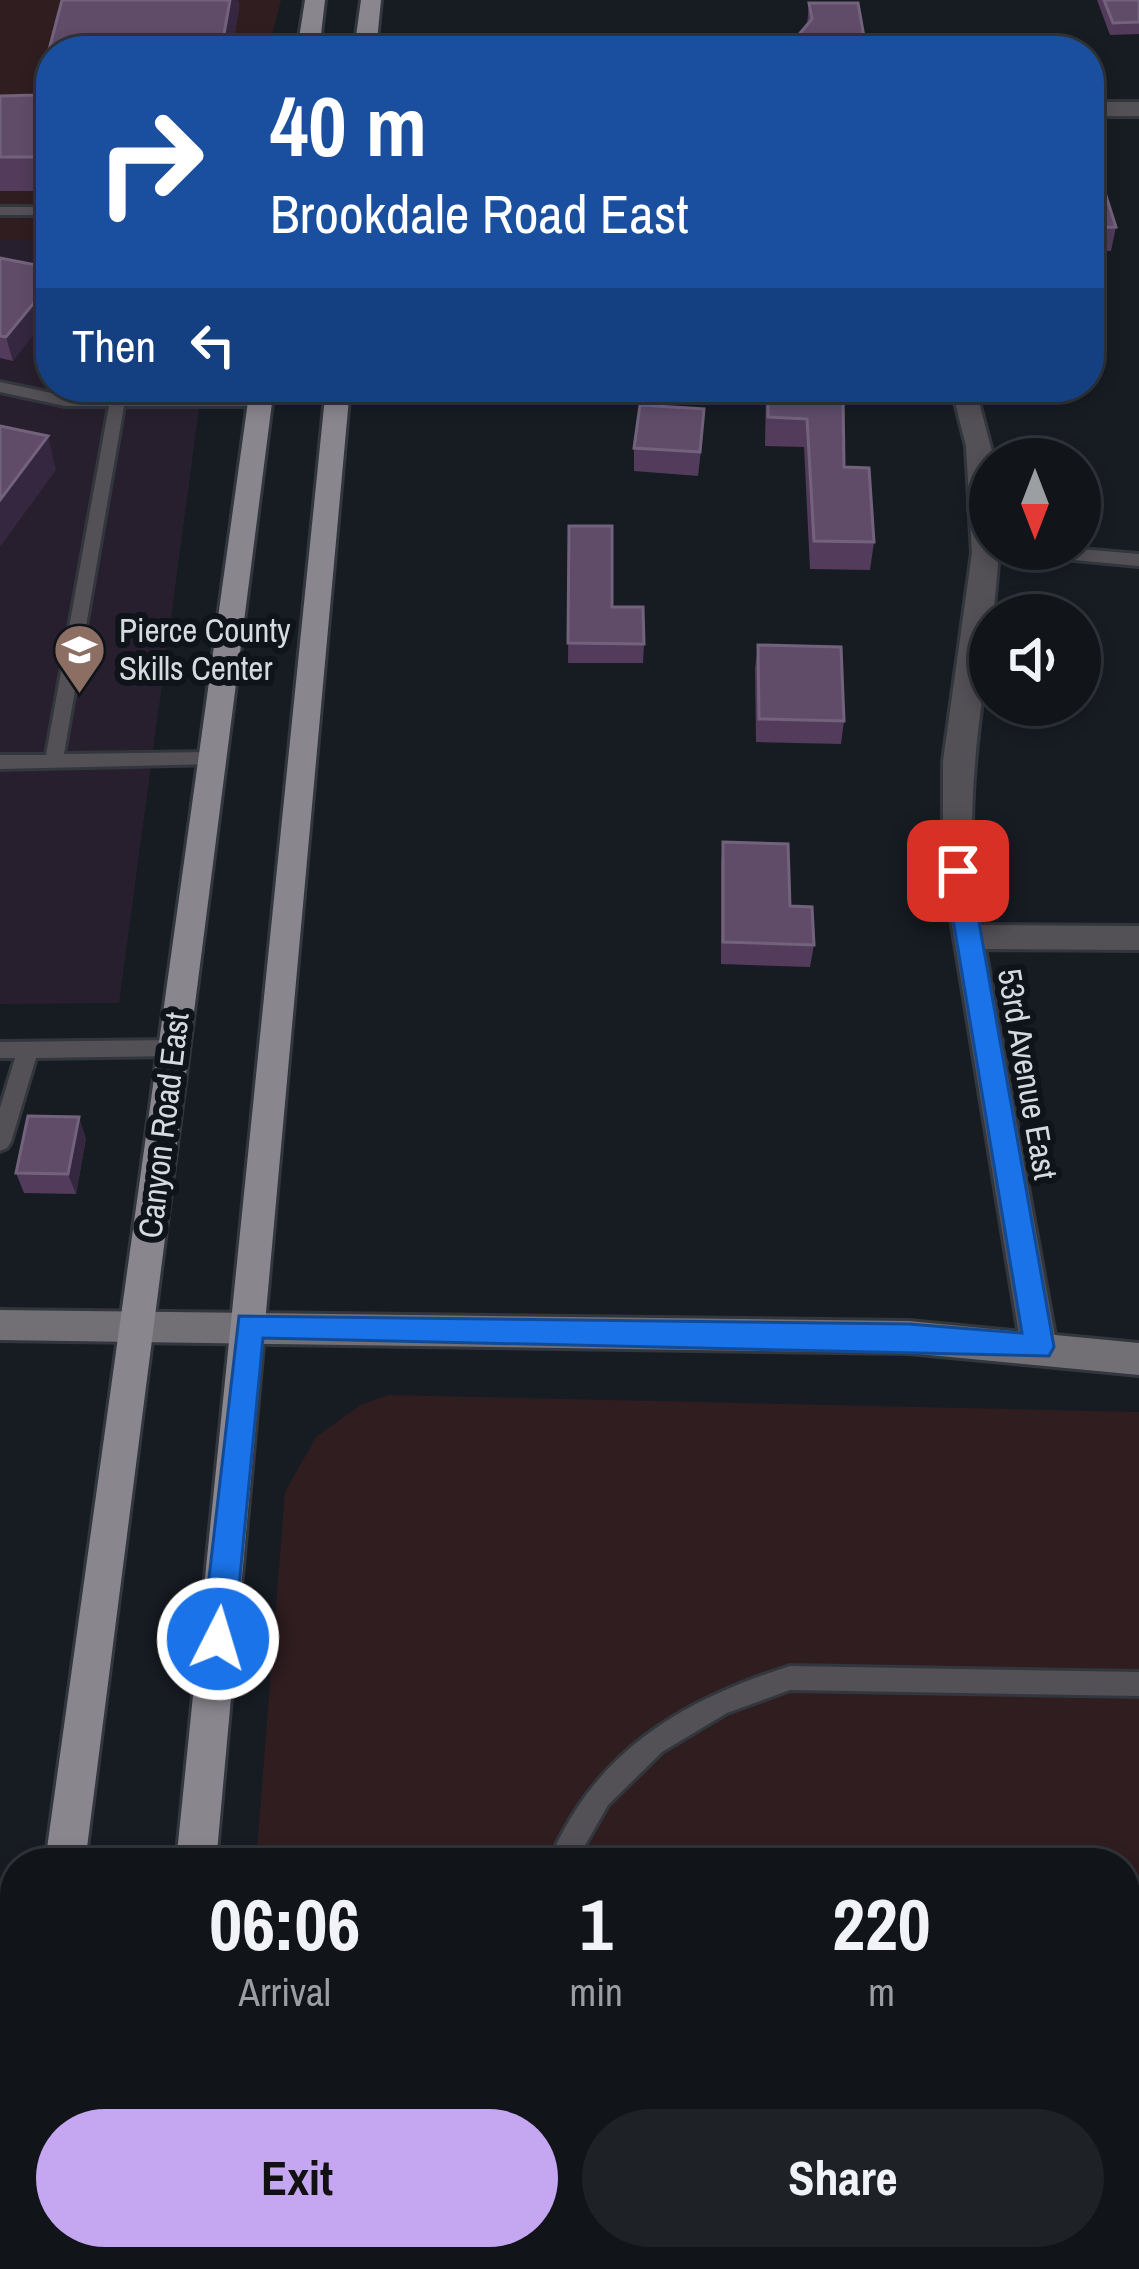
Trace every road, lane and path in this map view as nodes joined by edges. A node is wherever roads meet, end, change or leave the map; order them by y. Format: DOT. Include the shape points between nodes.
graph roads {
  1 [pos="315,0"];
  2 [pos="361,0"];
  3 [pos="371,0"];
  4 [pos="310,36"];
  5 [pos="364,36"];
  6 [pos="367,36"];
  7 [pos="1104,109"];
  8 [pos="1139,109"];
  9 [pos="0,211"];
  10 [pos="36,211"];
  11 [pos="0,387"];
  12 [pos="36,395"];
  13 [pos="90,402"];
  14 [pos="133,402"];
  15 [pos="260,402"];
  16 [pos="337,402"];
  17 [pos="967,402"];
  18 [pos="117,403"];
  19 [pos="977,438"];
  20 [pos="1101,556"];
  21 [pos="1139,560"];
  22 [pos="986,570"];
  23 [pos="210,759"];
  24 [pos="0,761"];
  25 [pos="54,761"];
  26 [pos="968,937"];
  27 [pos="1139,938"];
  28 [pos="173,1048"];
  29 [pos="28,1049"];
  30 [pos="0,1050"];
  31 [pos="0,1142"];
  32 [pos="137,1324"];
  33 [pos="0,1325"];
  34 [pos="249,1325"];
  35 [pos="1039,1347"];
  36 [pos="1139,1359"];
  37 [pos="1139,1684"];
  38 [pos="67,1848"];
  39 [pos="197,1848"];
  40 [pos="569,1848"];
  1 -- 4 [label="main road"];
  2 -- 5 [label="main road"];
  3 -- 6 [label="main road"];
  7 -- 8 [label="street"];
  9 -- 10 [label="lane"];
  11 -- 12 [label="lane"];
  13 -- 18 [label="lane"];
  14 -- 18 [label="lane"];
  15 -- 23 [label="main road, Canyon Road East"];
  16 -- 34 [label="main road"];
  17 -- 19 [label="street, 53rd Avenue East"];
  18 -- 25 [label="lane"];
  20 -- 21 [label="lane"];
  22 -- 26 [label="street, 53rd Avenue East" via="956,778"];
  23 -- 25 [label="lane"];
  23 -- 28 [label="main road, Canyon Road East"];
  24 -- 25 [label="lane"];
  26 -- 27 [label="street"];
  26 -- 35 [label="street, 53rd Avenue East"];
  28 -- 29 [label="lane"];
  28 -- 32 [label="main road, Canyon Road East"];
  29 -- 30 [label="lane"];
  29 -- 31 [label="lane"];
  32 -- 33 [label="main road"];
  32 -- 34 [label="main road"];
  32 -- 38 [label="main road, Canyon Road East"];
  34 -- 35 [label="main road" via="909,1336"];
  34 -- 39 [label="main road"];
  35 -- 36 [label="main road"];
  37 -- 40 [label="lane" via="790,1678 744,1690 701,1710 624,1769"];
}
